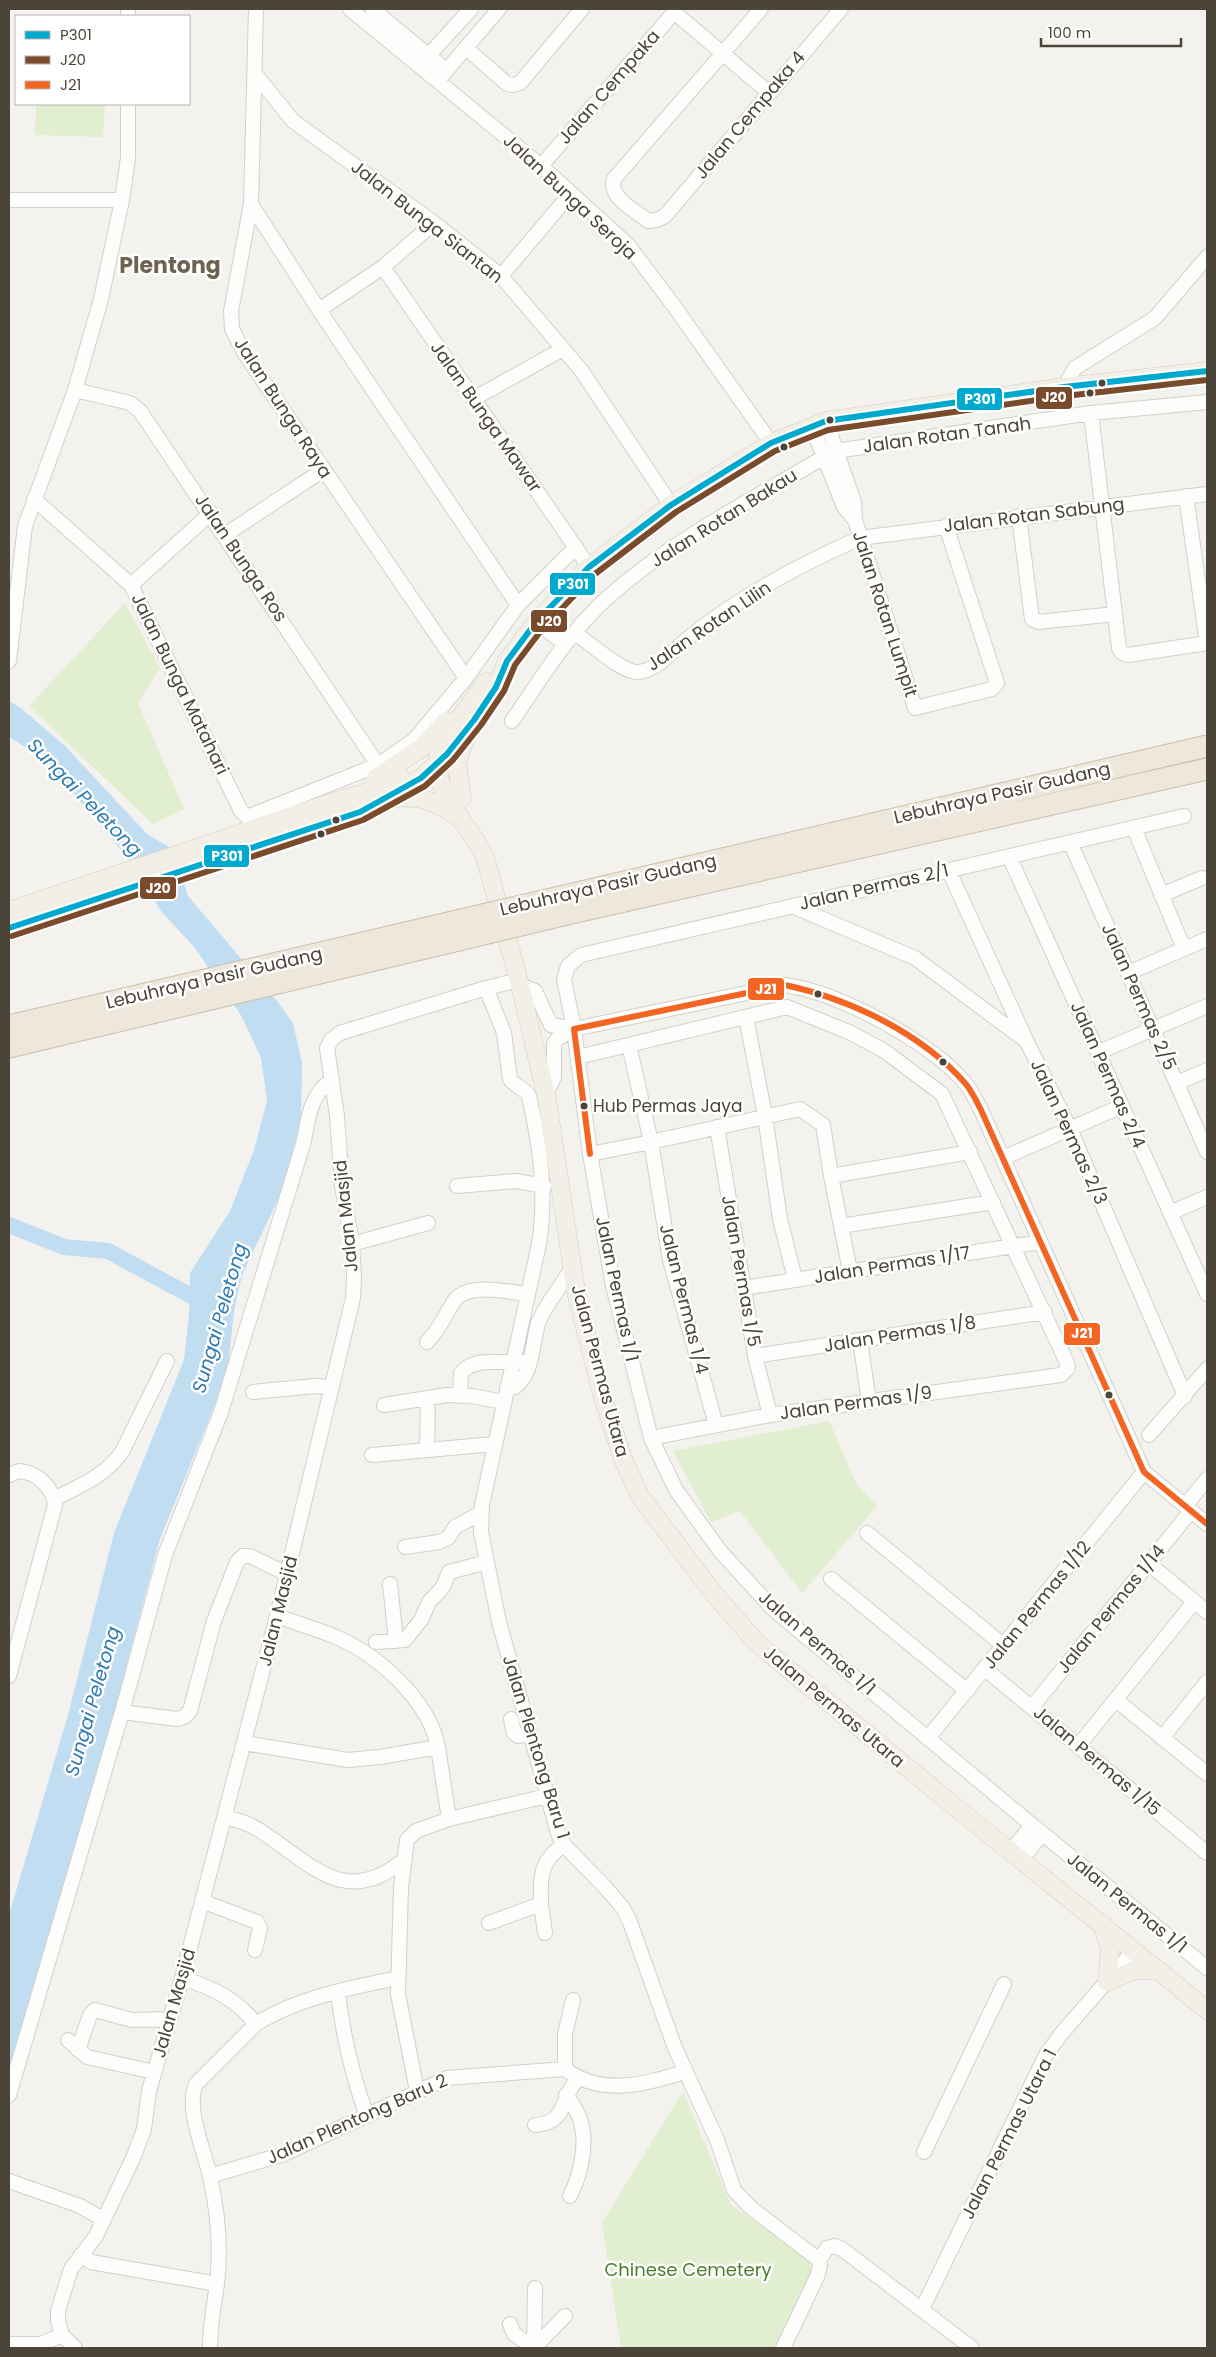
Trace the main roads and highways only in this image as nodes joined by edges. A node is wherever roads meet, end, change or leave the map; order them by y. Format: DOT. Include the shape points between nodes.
graph roads {
  1 [pos="1207,371"];
  2 [pos="507,661"];
  3 [pos="486,682"];
  4 [pos="474,720"];
  5 [pos="1207,746"];
  6 [pos="436,764"];
  7 [pos="1207,769"];
  8 [pos="462,798"];
  9 [pos="384,799"];
  10 [pos="333,802"];
  11 [pos="459,817"];
  12 [pos="480,846"];
  13 [pos="189,859"];
  14 [pos="124,880"];
  15 [pos="563,905"];
  16 [pos="9,912"];
  17 [pos="9,928"];
  18 [pos="462,929"];
  19 [pos="9,1026"];
  20 [pos="9,1047"];
  21 [pos="1102,1923"];
  22 [pos="1160,1971"];
  23 [pos="1207,2010"];
  1 -- 2 [label="main road" via="1064,386 819,424 771,443 670,504 589,567 536,622"];
  2 -- 3 [label="main road"];
  2 -- 4 [label="main road" via="496,687"];
  3 -- 6 [label="main road" via="442,742"];
  3 -- 10 [label="main road" via="467,696 409,758"];
  4 -- 6 [label="main road"];
  4 -- 8 [label="main road" via="457,762"];
  5 -- 15 [label="highway, Lebuhraya Pasir Gudang"];
  6 -- 8 [label="main road, Jalan Permas Utara" via="443,768"];
  6 -- 9 [label="main road" via="421,778"];
  6 -- 10 [label="main road" via="425,765 390,783"];
  6 -- 11 [label="main road, Jalan Permas Utara" via="439,779"];
  7 -- 15 [label="highway, Lebuhraya Pasir Gudang"];
  8 -- 12 [label="main road, Jalan Permas Utara" via="474,822"];
  9 -- 11 [label="main road" via="416,796 429,799"];
  9 -- 13 [label="main road" via="360,812"];
  10 -- 13 [label="main road"];
  11 -- 12 [label="main road, Jalan Permas Utara"];
  12 -- 21 [label="main road, Jalan Permas Utara" via="519,982 546,1094 576,1292 622,1459 640,1496 675,1546 757,1643"];
  13 -- 14 [label="main road"];
  14 -- 16 [label="main road"];
  14 -- 17 [label="main road"];
  15 -- 18 [label="highway, Lebuhraya Pasir Gudang, bridge"];
  18 -- 19 [label="highway, Lebuhraya Pasir Gudang" via="266,966"];
  18 -- 20 [label="highway, Lebuhraya Pasir Gudang" via="279,983"];
  21 -- 22 [label="main road, Jalan Permas Utara"];
  21 -- 22 [label="main road" via="1110,1950 1107,1982 1135,1970"];
  22 -- 23 [label="main road, Jalan Permas Utara"];
}
